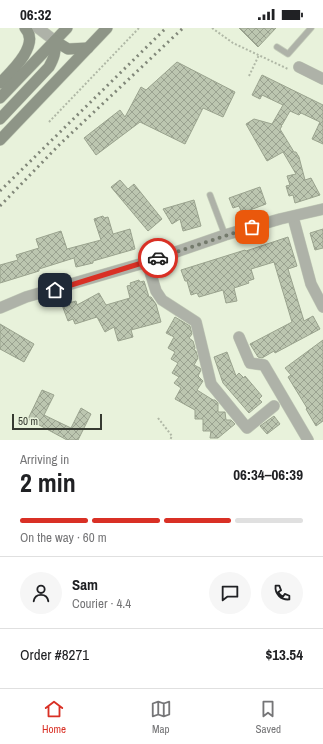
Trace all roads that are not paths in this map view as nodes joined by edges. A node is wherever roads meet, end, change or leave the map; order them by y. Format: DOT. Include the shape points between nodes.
graph roads {
  1 [pos="25,28"];
  2 [pos="38,28"];
  3 [pos="67,28"];
  4 [pos="107,28"];
  5 [pos="311,28"];
  6 [pos="55,41"];
  7 [pos="277,47"];
  8 [pos="88,48"];
  9 [pos="299,67"];
  10 [pos="323,79"];
  11 [pos="0,83"];
  12 [pos="0,98"];
  13 [pos="0,119"];
  14 [pos="0,140"];
  15 [pos="210,195"];
  16 [pos="323,209"];
  17 [pos="293,217"];
  18 [pos="225,235"];
  19 [pos="147,262"];
  20 [pos="323,307"];
  21 [pos="0,308"];
  22 [pos="239,338"];
  23 [pos="274,406"];
  24 [pos="308,440"];
  1 -- 11 [label="main road" via="30,40 26,53"];
  2 -- 6 [label="street"];
  3 -- 6 [label="main road"];
  4 -- 8 [label="main road"];
  5 -- 7 [label="lane" via="288,54"];
  6 -- 8 [label="main road" via="68,49"];
  6 -- 12 [label="main road"];
  6 -- 13 [label="main road" via="55,57 49,67"];
  8 -- 14 [label="main road"];
  9 -- 10 [label="street"];
  15 -- 18 [label="lane"];
  16 -- 17 [label="street"];
  17 -- 18 [label="street"];
  17 -- 20 [label="street" via="311,284"];
  18 -- 19 [label="street"];
  19 -- 21 [label="street" via="26,297"];
  19 -- 23 [label="street" via="156,291 162,300 196,322 211,384 247,428"];
  22 -- 24 [label="street" via="250,364 264,366"];
}
